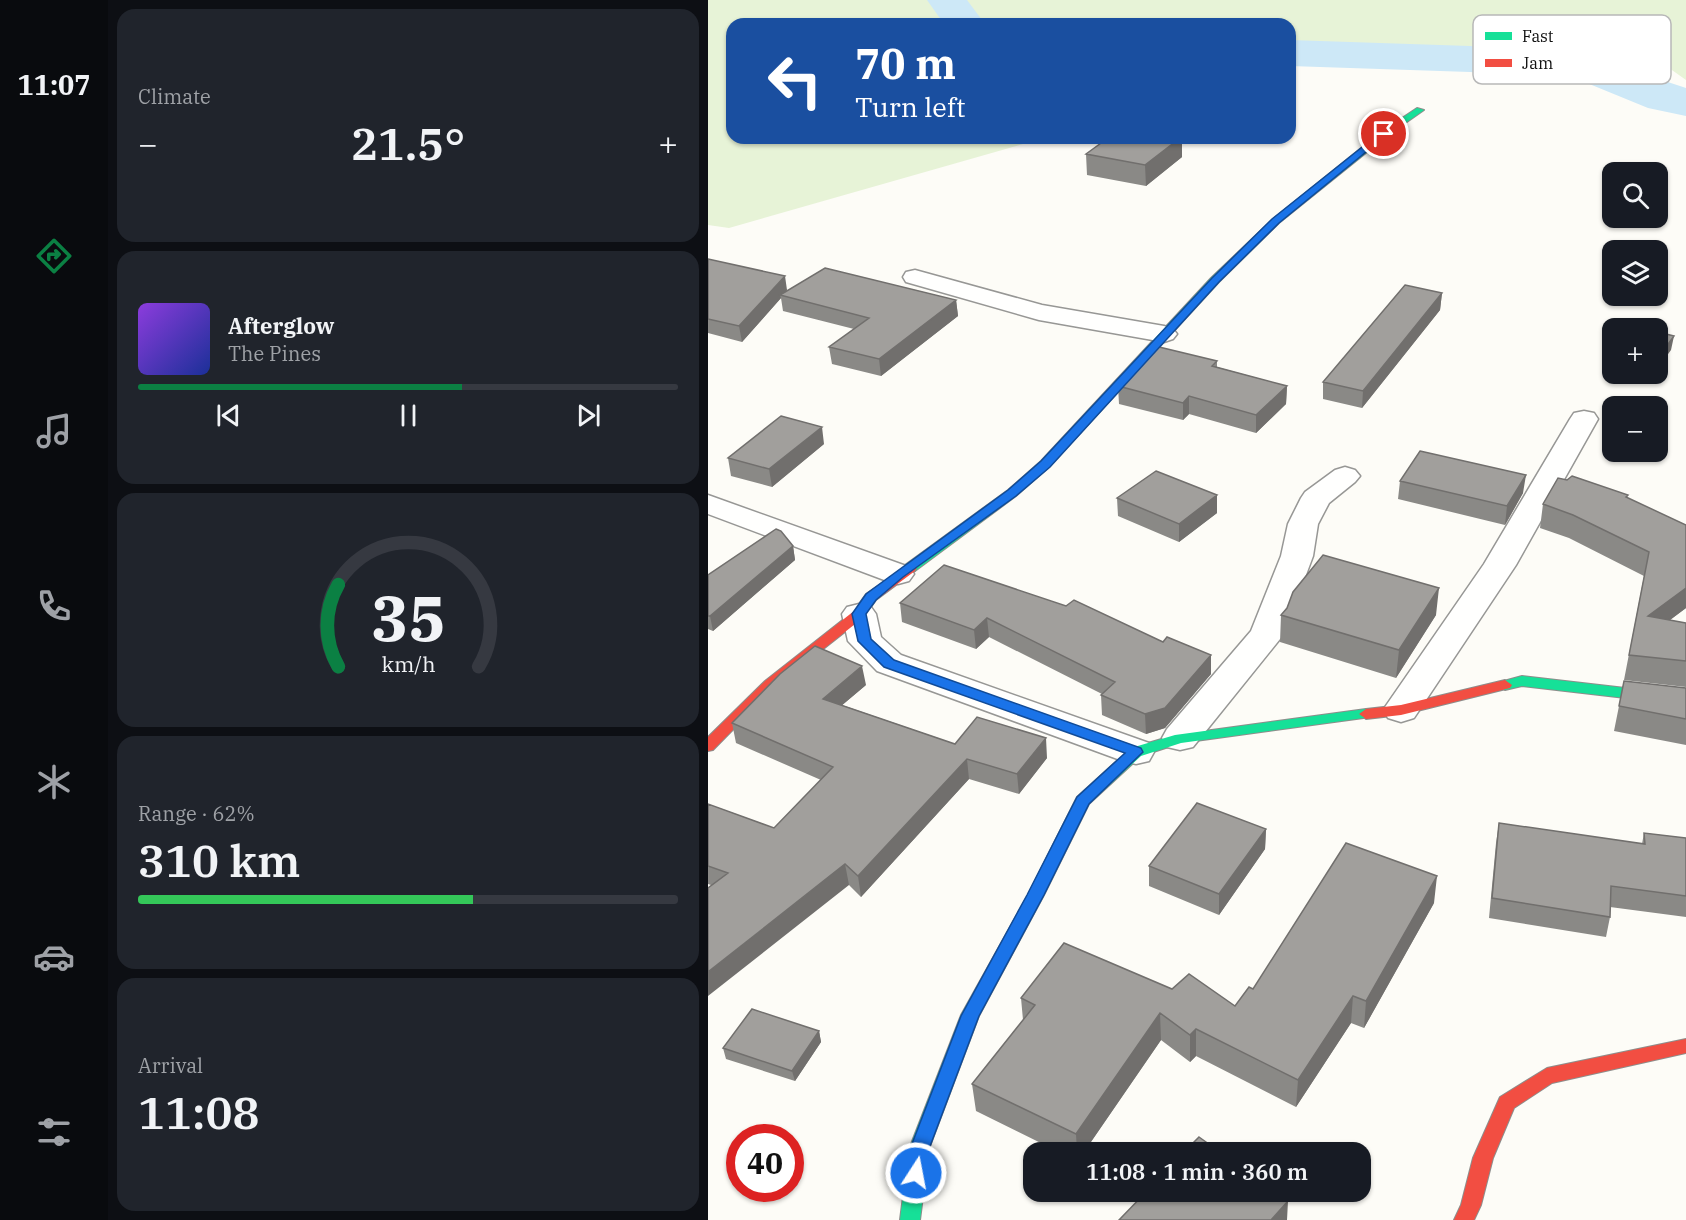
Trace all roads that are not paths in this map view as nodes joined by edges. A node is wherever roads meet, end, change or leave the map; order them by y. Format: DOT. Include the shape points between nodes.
graph roads {
  1 [pos="1420,110"];
  2 [pos="915,277"];
  3 [pos="1164,334"];
  4 [pos="1584,419"];
  5 [pos="1345,476"];
  6 [pos="708,504"];
  7 [pos="898,574"];
  8 [pos="859,614"];
  9 [pos="1686,700"];
  10 [pos="1401,710"];
  11 [pos="1180,738"];
  12 [pos="708,746"];
  13 [pos="1136,752"];
  14 [pos="1686,1046"];
  15 [pos="910,1220"];
  16 [pos="1464,1220"];
  1 -- 3 [label="street" via="1276,221"];
  2 -- 3 [label="street" via="1038,312"];
  3 -- 7 [label="street" via="1045,464 1012,493"];
  4 -- 10 [label="street" via="1500,565"];
  5 -- 11 [label="street" via="1316,498 1303,524 1297,556 1267,634"];
  6 -- 7 [label="street"];
  7 -- 8 [label="street" via="871,597"];
  8 -- 12 [label="street" via="770,684"];
  8 -- 13 [label="street" via="865,641 889,663"];
  9 -- 10 [label="street" via="1521,681"];
  10 -- 11 [label="street"];
  11 -- 13 [label="street"];
  13 -- 15 [label="street" via="1083,801 970,1016 920,1149"];
  14 -- 16 [label="street" via="1547,1076 1507,1103 1483,1158"];
}
